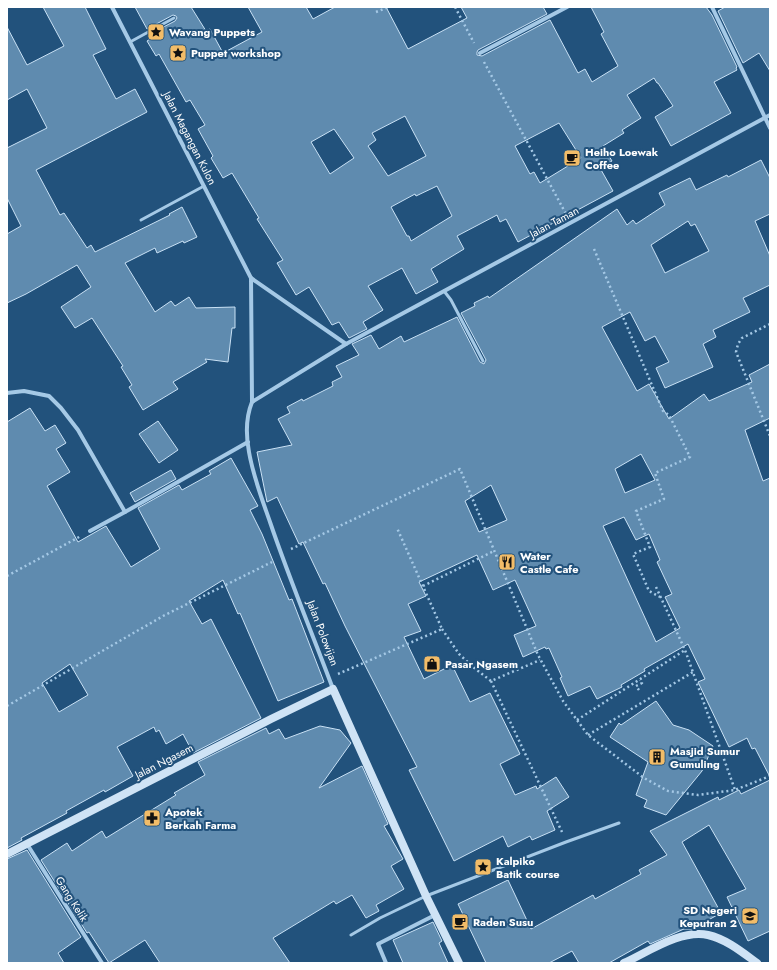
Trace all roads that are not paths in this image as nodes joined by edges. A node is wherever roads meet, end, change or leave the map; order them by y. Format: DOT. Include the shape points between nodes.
graph roads {
  1 [pos="112,7"];
  2 [pos="567,7"];
  3 [pos="712,7"];
  4 [pos="174,18"];
  5 [pos="130,42"];
  6 [pos="480,53"];
  7 [pos="770,115"];
  8 [pos="765,118"];
  9 [pos="770,128"];
  10 [pos="204,186"];
  11 [pos="142,220"];
  12 [pos="251,278"];
  13 [pos="444,291"];
  14 [pos="346,344"];
  15 [pos="483,361"];
  16 [pos="7,393"];
  17 [pos="252,402"];
  18 [pos="248,442"];
  19 [pos="125,512"];
  20 [pos="90,531"];
  21 [pos="333,689"];
  22 [pos="619,823"];
  23 [pos="28,844"];
  24 [pos="7,854"];
  25 [pos="426,896"];
  26 [pos="435,915"];
  27 [pos="351,935"];
  28 [pos="102,963"];
  29 [pos="386,963"];
  30 [pos="459,963"];
  31 [pos="624,963"];
  32 [pos="756,963"];
  1 -- 5 [label="street, Jalan Magangan Kulon"];
  2 -- 6 [label="street"];
  3 -- 8 [label="street"];
  4 -- 5 [label="lane"];
  5 -- 10 [label="street, Jalan Magangan Kulon"];
  7 -- 8 [label="street, Jalan Taman"];
  8 -- 9 [label="street"];
  8 -- 13 [label="street, Jalan Taman"];
  10 -- 11 [label="lane"];
  10 -- 12 [label="street, Jalan Magangan Kulon"];
  12 -- 14 [label="street, Jalan Magangan Kulon"];
  12 -- 17 [label="street, Jalan Magangan Kulon"];
  13 -- 14 [label="street, Jalan Taman"];
  13 -- 15 [label="lane"];
  14 -- 17 [label="street"];
  16 -- 19 [label="street" via="24,391 48,396 61,408 78,430"];
  17 -- 18 [label="street, Jalan Polowijan" via="248,412"];
  18 -- 19 [label="street"];
  18 -- 21 [label="street, Jalan Polowijan" via="253,471 282,556"];
  19 -- 20 [label="street"];
  21 -- 23 [label="street, Jalan Ngasem"];
  21 -- 25 [label="street, Jalan Polowijan"];
  22 -- 25 [label="lane"];
  23 -- 24 [label="street, Jalan Ngasem"];
  23 -- 28 [label="street, Gang Kelik"];
  25 -- 26 [label="street, Jalan Polowijan"];
  25 -- 27 [label="lane"];
  26 -- 29 [label="street" via="378,944"];
  26 -- 30 [label="street, Jalan Polowijan"];
  31 -- 32 [label="street" via="672,940 697,934 721,940"];
}
